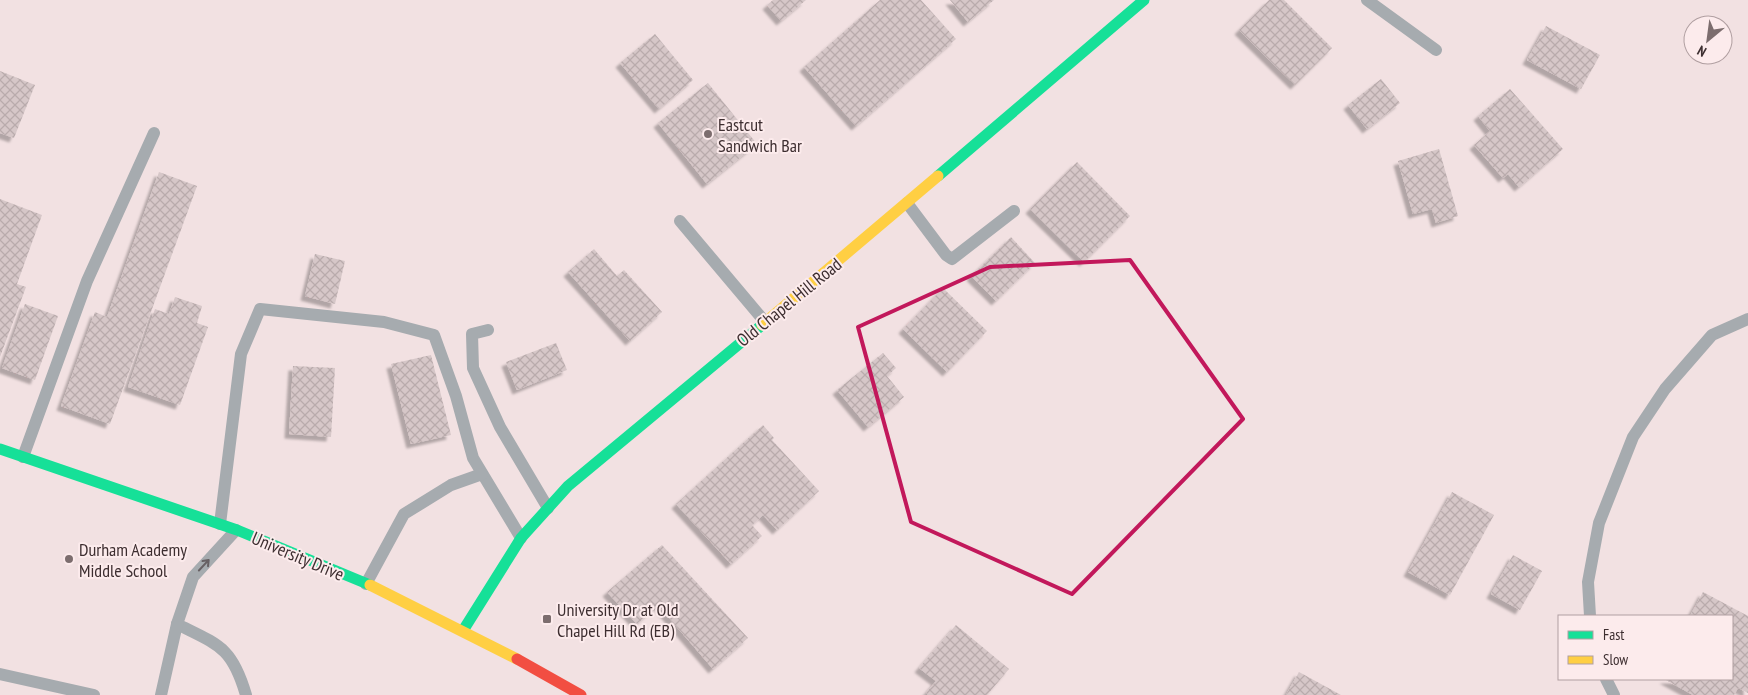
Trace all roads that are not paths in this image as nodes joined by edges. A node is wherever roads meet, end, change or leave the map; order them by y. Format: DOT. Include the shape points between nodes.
graph roads {
  1 [pos="1144,0"];
  2 [pos="1367,0"];
  3 [pos="1436,50"];
  4 [pos="154,133"];
  5 [pos="907,203"];
  6 [pos="1014,210"];
  7 [pos="680,222"];
  8 [pos="1748,319"];
  9 [pos="765,322"];
  10 [pos="488,330"];
  11 [pos="0,449"];
  12 [pos="23,457"];
  13 [pos="482,474"];
  14 [pos="548,508"];
  15 [pos="220,524"];
  16 [pos="236,530"];
  17 [pos="521,538"];
  18 [pos="366,584"];
  19 [pos="1590,615"];
  20 [pos="178,624"];
  21 [pos="464,629"];
  22 [pos="0,674"];
  23 [pos="1606,680"];
  24 [pos="94,695"];
  25 [pos="161,695"];
  26 [pos="246,695"];
  27 [pos="581,695"];
  28 [pos="1614,695"];
  1 -- 5 [label="street, Old Chapel Hill Road"];
  2 -- 3 [label="lane"];
  4 -- 12 [label="lane" via="87,281"];
  5 -- 6 [label="lane" via="952,259"];
  5 -- 9 [label="street, Old Chapel Hill Road"];
  7 -- 9 [label="lane"];
  8 -- 19 [label="lane" via="1712,335 1665,389 1633,437 1599,523 1588,582"];
  9 -- 14 [label="street, Old Chapel Hill Road" via="568,486"];
  10 -- 14 [label="lane" via="472,334 473,368 500,426"];
  11 -- 12 [label="street, University Drive"];
  12 -- 15 [label="street, University Drive"];
  13 -- 15 [label="lane" via="473,458 456,396 434,335 384,322 260,309 241,354"];
  13 -- 17 [label="lane"];
  13 -- 18 [label="lane" via="452,485 404,514"];
  14 -- 17 [label="street, Old Chapel Hill Road"];
  15 -- 16 [label="street, University Drive"];
  16 -- 18 [label="street, University Drive"];
  20 -- 16 [label="lane, one-way" via="193,577"];
  17 -- 21 [label="street, Old Chapel Hill Road"];
  18 -- 21 [label="street, University Drive"];
  20 -- 25 [label="lane"];
  20 -- 26 [label="lane" via="223,647 238,671"];
  21 -- 27 [label="street, University Drive"];
  22 -- 24 [label="lane"];
  23 -- 28 [label="lane"];
}
